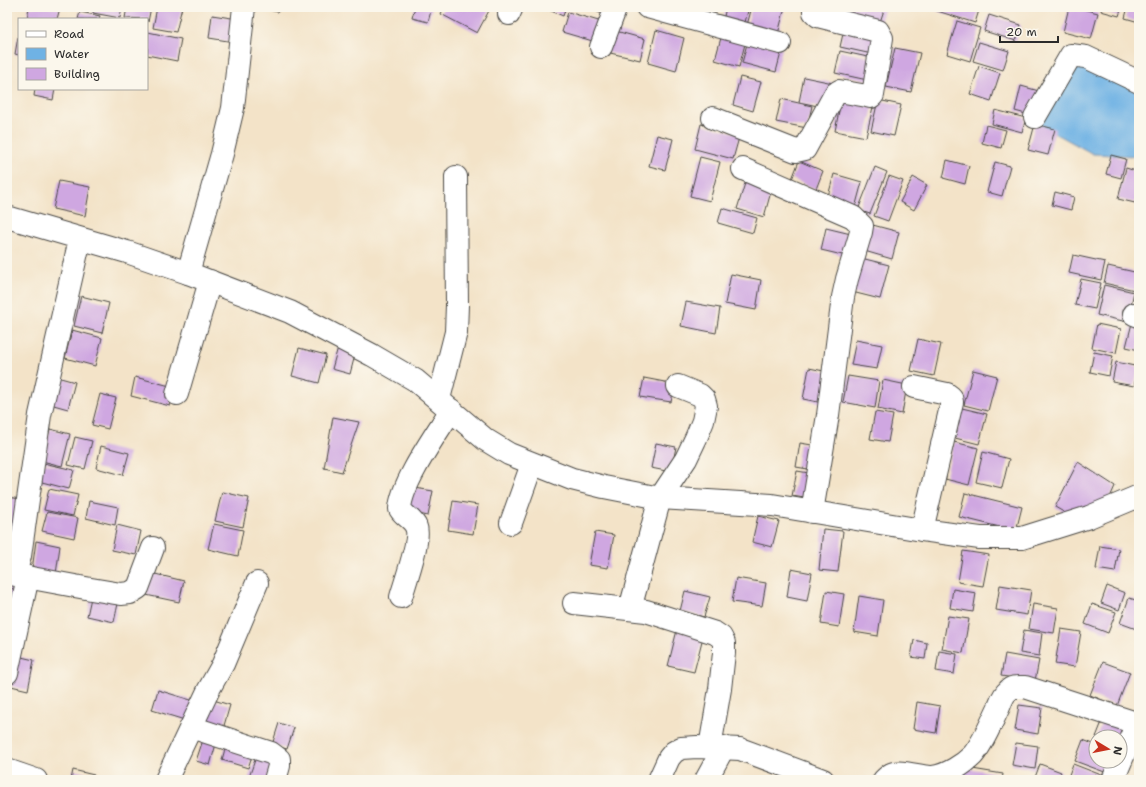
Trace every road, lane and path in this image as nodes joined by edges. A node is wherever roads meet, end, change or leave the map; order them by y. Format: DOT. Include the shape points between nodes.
graph roads {
  1 [pos="244,7"];
  2 [pos="616,7"];
  3 [pos="648,7"];
  4 [pos="814,7"];
  5 [pos="780,43"];
  6 [pos="601,47"];
  7 [pos="1139,82"];
  8 [pos="713,118"];
  9 [pos="1035,118"];
  10 [pos="743,170"];
  11 [pos="456,177"];
  12 [pos="7,218"];
  13 [pos="80,239"];
  14 [pos="188,273"];
  15 [pos="210,281"];
  16 [pos="678,386"];
  17 [pos="914,387"];
  18 [pos="177,394"];
  19 [pos="445,405"];
  20 [pos="532,464"];
  21 [pos="1139,496"];
  22 [pos="660,498"];
  23 [pos="812,512"];
  24 [pos="511,523"];
  25 [pos="922,530"];
  26 [pos="153,548"];
  27 [pos="15,575"];
  28 [pos="257,583"];
  29 [pos="401,596"];
  30 [pos="574,603"];
  31 [pos="630,609"];
  32 [pos="7,673"];
  33 [pos="1138,724"];
  34 [pos="191,727"];
  35 [pos="717,747"];
  36 [pos="7,770"];
  37 [pos="933,778"];
  38 [pos="36,780"];
  39 [pos="166,780"];
  40 [pos="275,780"];
  41 [pos="659,780"];
  42 [pos="706,780"];
  43 [pos="824,780"];
  44 [pos="884,780"];
  45 [pos="1113,780"];
  1 -- 14 [label="street" via="233,108"];
  2 -- 6 [label="street"];
  3 -- 5 [label="street"];
  4 -- 8 [label="street" via="814,12 818,16 878,31 882,38 873,95 870,97 839,91 805,149 796,151"];
  7 -- 9 [label="street" via="1086,57 1071,55"];
  10 -- 23 [label="street" via="853,217 862,226 843,297"];
  11 -- 19 [label="street" via="456,332"];
  12 -- 13 [label="street"];
  13 -- 14 [label="street"];
  13 -- 27 [label="street" via="40,415 20,556"];
  14 -- 15 [label="street"];
  15 -- 18 [label="street"];
  15 -- 19 [label="street" via="290,312 372,355 415,380"];
  16 -- 22 [label="street" via="700,395 706,406 703,421 686,460"];
  17 -- 25 [label="street" via="947,394 952,402"];
  19 -- 20 [label="street" via="486,440"];
  19 -- 29 [label="street" via="402,494 400,509 416,526 417,533"];
  20 -- 22 [label="street" via="572,480"];
  20 -- 24 [label="street"];
  21 -- 25 [label="street" via="1089,517 1022,538 980,538"];
  22 -- 23 [label="street" via="772,505"];
  22 -- 31 [label="street"];
  23 -- 25 [label="street"];
  26 -- 27 [label="street" via="138,588 130,593 121,594"];
  27 -- 32 [label="street"];
  28 -- 34 [label="street" via="223,664"];
  30 -- 31 [label="street"];
  31 -- 35 [label="street" via="658,614 721,637 724,643"];
  33 -- 37 [label="street" via="1024,687 1016,687 1008,690 1003,697 973,755 948,773"];
  33 -- 45 [label="street"];
  34 -- 39 [label="street"];
  34 -- 40 [label="street" via="271,753 279,759"];
  35 -- 41 [label="street" via="681,748 669,758"];
  35 -- 42 [label="street"];
  35 -- 43 [label="street" via="740,749"];
  36 -- 38 [label="street"];
  37 -- 44 [label="street" via="900,772 892,773"];
}
